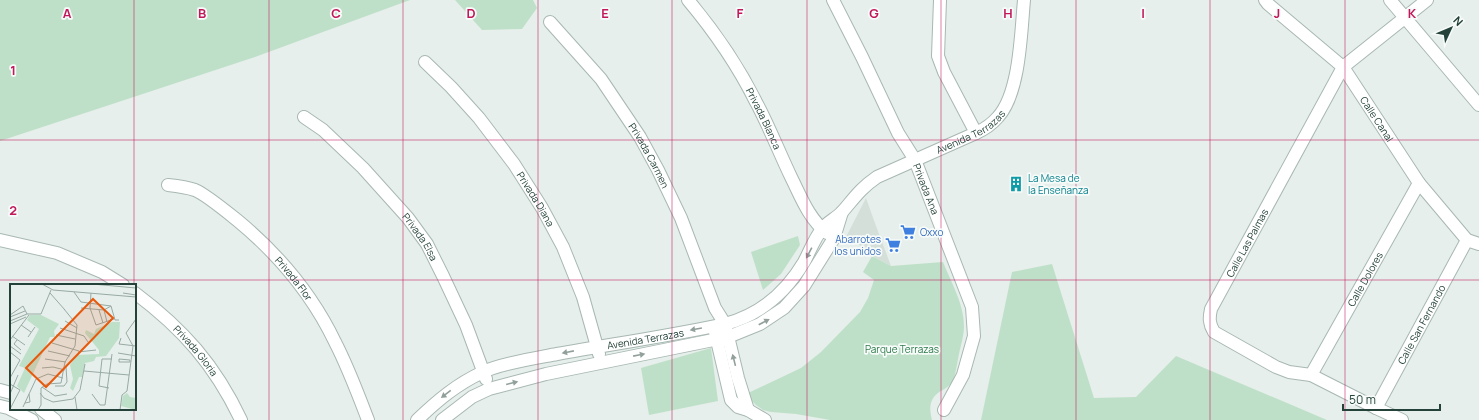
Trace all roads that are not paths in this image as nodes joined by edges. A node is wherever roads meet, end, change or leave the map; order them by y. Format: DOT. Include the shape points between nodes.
graph roads {
  1 [pos="688,0"];
  2 [pos="832,0"];
  3 [pos="940,0"];
  4 [pos="1024,0"];
  5 [pos="1265,0"];
  6 [pos="1390,0"];
  7 [pos="1427,0"];
  8 [pos="1405,18"];
  9 [pos="550,22"];
  10 [pos="425,62"];
  11 [pos="1342,67"];
  12 [pos="1479,105"];
  13 [pos="304,117"];
  14 [pos="976,133"];
  15 [pos="915,160"];
  16 [pos="1419,183"];
  17 [pos="168,184"];
  18 [pos="842,212"];
  19 [pos="822,229"];
  20 [pos="834,238"];
  21 [pos="0,240"];
  22 [pos="1467,240"];
  23 [pos="1479,244"];
  24 [pos="121,284"];
  25 [pos="136,294"];
  26 [pos="719,325"];
  27 [pos="722,339"];
  28 [pos="597,347"];
  29 [pos="602,363"];
  30 [pos="484,371"];
  31 [pos="1311,375"];
  32 [pos="489,389"];
  33 [pos="0,390"];
  34 [pos="10,394"];
  35 [pos="0,406"];
  36 [pos="1376,408"];
  37 [pos="10,409"];
  38 [pos="12,410"];
  39 [pos="42,410"];
  40 [pos="944,410"];
  41 [pos="32,420"];
  42 [pos="55,420"];
  43 [pos="241,420"];
  44 [pos="368,420"];
  45 [pos="417,420"];
  46 [pos="442,420"];
  47 [pos="765,420"];
  48 [pos="1402,420"];
  1 -- 19 [label="street, Privada Blanca" via="725,49 756,102 807,211"];
  2 -- 15 [label="street, Privada Ana" via="898,133"];
  3 -- 14 [label="street" via="938,56"];
  4 -- 14 [label="street, Avenida Terrazas" via="1014,83 1008,102 988,127"];
  5 -- 11 [label="street, Calle Canal"];
  6 -- 8 [label="street"];
  7 -- 8 [label="street, Calle Las Palmas"];
  8 -- 11 [label="street, Calle Las Palmas"];
  8 -- 12 [label="street"];
  9 -- 26 [label="street, Privada Carmen" via="601,79 640,137 681,218"];
  10 -- 28 [label="street, Privada Diana" via="479,118 514,164 542,208 583,297"];
  11 -- 16 [label="street, Calle Canal"];
  11 -- 31 [label="street, Calle Las Palmas" via="1211,309 1210,316 1210,325 1214,332 1276,367"];
  13 -- 30 [label="street, Privada Elsa" via="323,130 363,168 412,223 443,276"];
  14 -- 15 [label="street, Avenida Terrazas"];
  15 -- 18 [label="street, Avenida Terrazas" via="877,177 866,185"];
  15 -- 40 [label="street, Privada Ana" via="962,279 974,319 974,336 963,375"];
  16 -- 22 [label="street, Calle Canal"];
  16 -- 31 [label="street, Calle Dolores"];
  17 -- 44 [label="street, Privada Flor" via="196,190 254,234 275,254 301,285 335,341"];
  18 -- 19 [label="street, Avenida Terrazas"];
  18 -- 20 [label="street, Avenida Terrazas"];
  19 -- 20 [label="street, Privada Blanca"];
  19 -- 26 [label="street, Avenida Terrazas, one-way" via="794,278 773,300 742,318"];
  27 -- 20 [label="street, Avenida Terrazas, one-way" via="760,324 784,308 804,286"];
  21 -- 24 [label="street" via="57,253 102,272"];
  22 -- 23 [label="street"];
  22 -- 36 [label="street, Calle San Fernando"];
  25 -- 43 [label="street, Privada Gloria" via="164,315 192,344 216,374"];
  26 -- 27 [label="street, Privada Carmen"];
  26 -- 28 [label="street, Avenida Terrazas, one-way"];
  29 -- 27 [label="street, Avenida Terrazas, one-way"];
  27 -- 47 [label="street, Privada Carmen" via="732,380 748,410"];
  28 -- 29 [label="street, Privada Diana"];
  28 -- 30 [label="street, Avenida Terrazas, one-way"];
  32 -- 29 [label="street, Avenida Terrazas, one-way"];
  30 -- 32 [label="street, Privada Elsa"];
  30 -- 45 [label="street, Avenida Terrazas, one-way" via="448,392"];
  31 -- 36 [label="street, Calle Las Palmas"];
  32 -- 46 [label="street, Avenida Terrazas" via="472,397"];
  33 -- 34 [label="street"];
  35 -- 37 [label="street"];
  36 -- 48 [label="street, Calle Las Palmas"];
  38 -- 41 [label="street"];
  39 -- 42 [label="street"];
}
